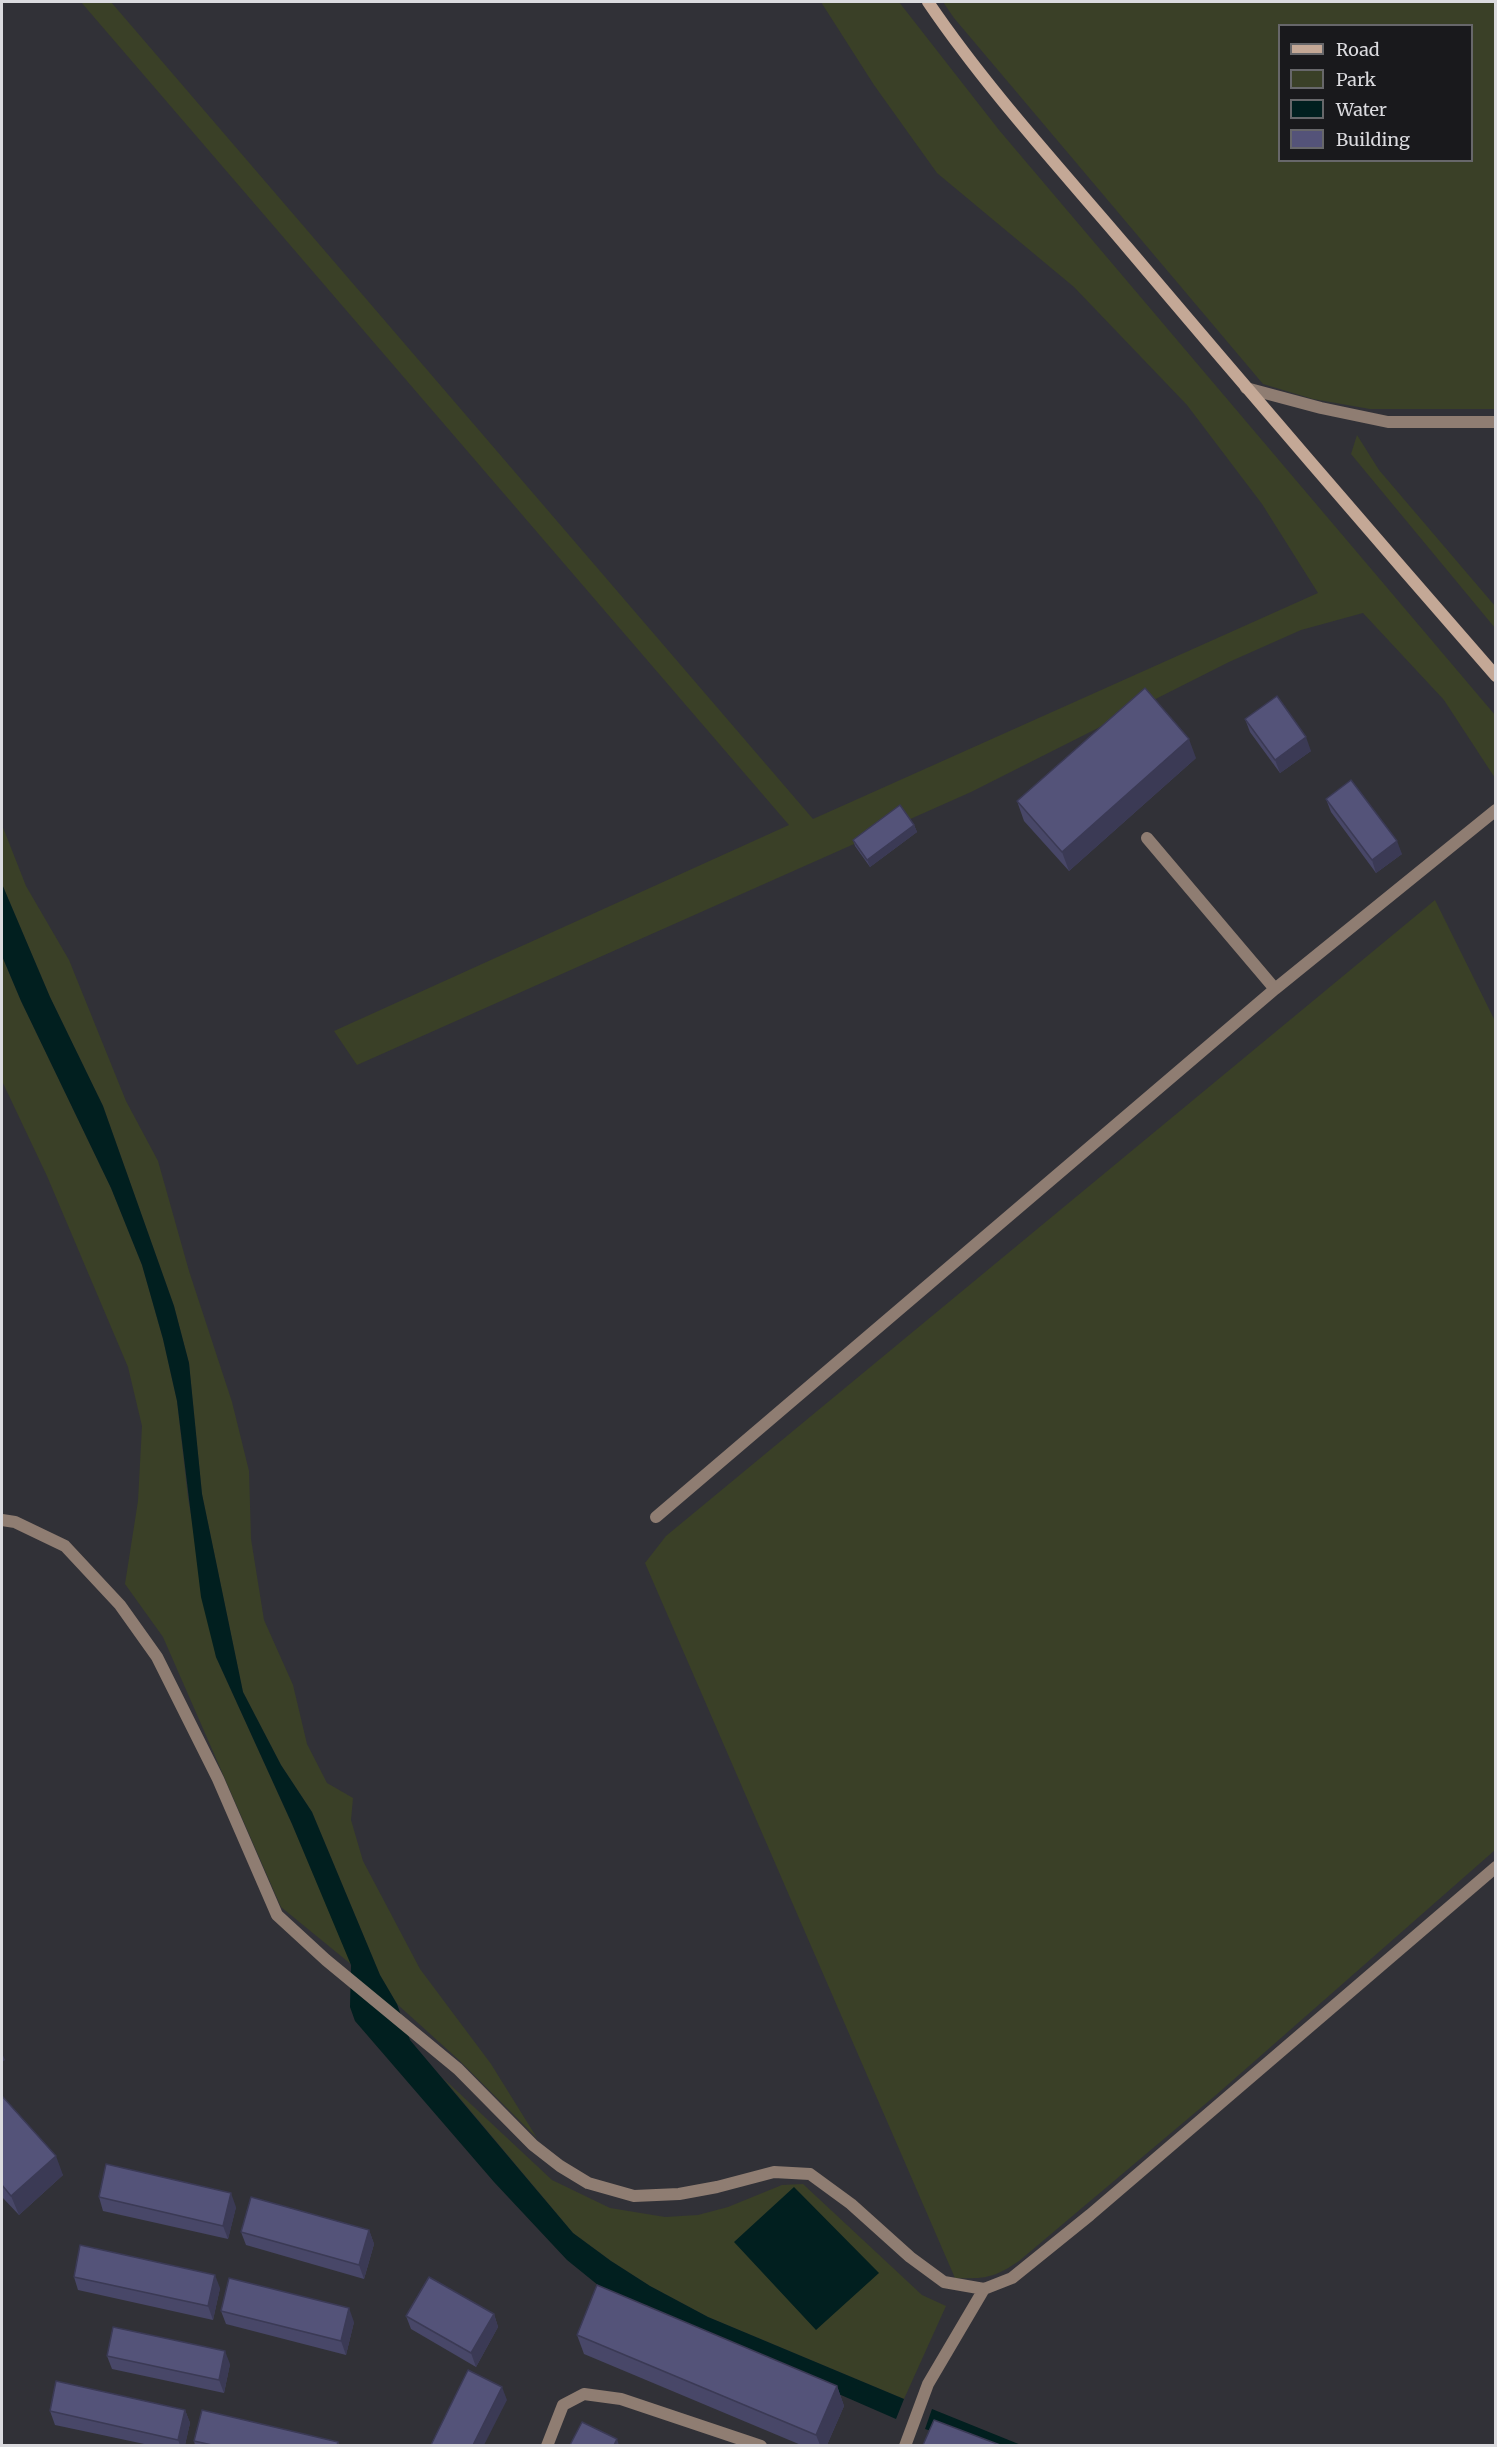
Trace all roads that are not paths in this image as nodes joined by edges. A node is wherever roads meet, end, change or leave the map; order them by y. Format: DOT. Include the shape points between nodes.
graph roads {
  1 [pos="928,2"];
  2 [pos="1246,388"];
  3 [pos="1496,422"];
  4 [pos="1496,676"];
  5 [pos="1496,810"];
  6 [pos="1147,838"];
  7 [pos="1275,989"];
  8 [pos="656,1517"];
  9 [pos="2,1520"];
  10 [pos="1496,1867"];
  11 [pos="984,2289"];
  12 [pos="548,2445"];
  13 [pos="760,2445"];
  14 [pos="905,2445"];
  1 -- 2 [label="street" via="992,87"];
  2 -- 3 [label="street" via="1388,422"];
  2 -- 4 [label="street"];
  5 -- 7 [label="street"];
  6 -- 7 [label="street"];
  7 -- 8 [label="street"];
  9 -- 11 [label="street" via="15,1522 65,1546 120,1605 157,1657 218,1779 277,1915 458,2069 533,2145 588,2183 634,2196 680,2194 774,2172 810,2174 944,2282"];
  10 -- 11 [label="street" via="1090,2215 1012,2278"];
  11 -- 14 [label="street" via="928,2384"];
  12 -- 13 [label="street" via="563,2405 584,2394 621,2399"];
}
